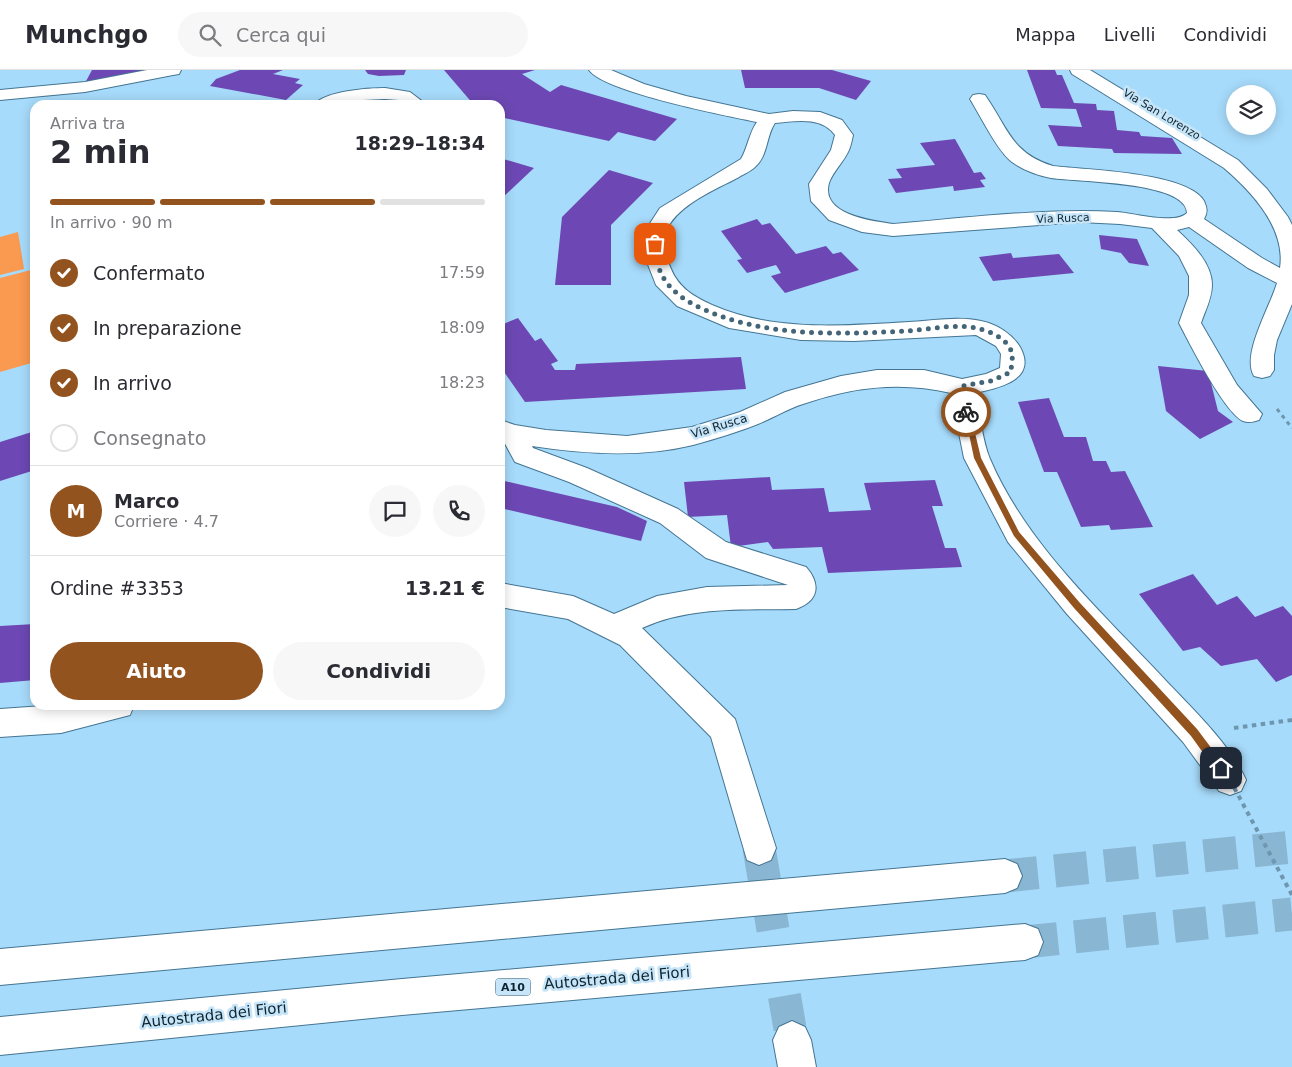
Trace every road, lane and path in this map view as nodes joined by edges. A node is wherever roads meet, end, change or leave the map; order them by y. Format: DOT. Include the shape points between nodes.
graph roads {
  1 [pos="173,70"];
  2 [pos="597,70"];
  3 [pos="1078,70"];
  4 [pos="1094,70"];
  5 [pos="0,95"];
  6 [pos="979,99"];
  7 [pos="336,100"];
  8 [pos="411,100"];
  9 [pos="769,119"];
  10 [pos="1206,148"];
  11 [pos="1192,220"];
  12 [pos="1159,224"];
  13 [pos="1288,280"];
  14 [pos="1262,370"];
  15 [pos="962,386"];
  16 [pos="1250,414"];
  17 [pos="506,431"];
  18 [pos="505,596"];
  19 [pos="614,628"];
  20 [pos="97,710"];
  21 [pos="1292,720"];
  22 [pos="0,723"];
  23 [pos="1194,732"];
  24 [pos="1230,780"];
  25 [pos="760,848"];
  26 [pos="1005,876"];
  27 [pos="1292,895"];
  28 [pos="1025,942"];
  29 [pos="0,967"];
  30 [pos="0,1036"];
  1 -- 5 [label="main road" via="85,87"];
  2 -- 9 [label="main road, Via Rusca" via="671,97"];
  3 -- 10 [label="main road"];
  4 -- 10 [label="main road, Via San Lorenzo" via="1104,80 1201,135 1208,145"];
  6 -- 11 [label="main road" via="1007,147 1032,166 1051,172 1151,182 1175,188 1193,200 1197,214"];
  7 -- 8 [label="main road" via="376,93 406,96"];
  9 -- 12 [label="main road, Via Rusca" via="787,115 834,122 844,134 840,150 820,184 821,201 836,216 862,226 902,230 1080,216"];
  9 -- 15 [label="main road, Via Rusca" via="760,131 758,146 749,163 667,212 655,231 655,257 667,284 685,301 729,321 760,327 854,333 980,328 1005,341 1012,354 1011,372 991,381"];
  10 -- 13 [label="main road, Via San Lorenzo" via="1249,179 1268,202 1285,233 1292,256"];
  11 -- 12 [label="main road, Via Rusca" via="1172,225"];
  11 -- 13 [label="main road" via="1255,263"];
  12 -- 16 [label="main road" via="1195,264 1201,283 1190,323 1229,391"];
  13 -- 14 [label="main road, Via San Lorenzo" via="1261,352"];
  15 -- 17 [label="main road, Via Rusca" via="924,378 877,378 841,384 692,436 627,445 546,439"];
  15 -- 23 [label="main road" via="977,458 1016,534"];
  17 -- 19 [label="main road" via="524,454 669,516 716,550 796,575 802,582 802,590 796,596 707,599 657,608"];
  18 -- 19 [label="main road" via="573,608"];
  19 -- 25 [label="main road" via="630,636 724,729"];
  20 -- 22 [label="main road" via="61,718"];
  21 -- 23 [label="path"];
  23 -- 24 [label="main road"];
  24 -- 27 [label="path, bridge"];
  26 -- 29 [label="main road"];
  28 -- 30 [label="main road, Autostrada dei Fiori / A10"];
}
